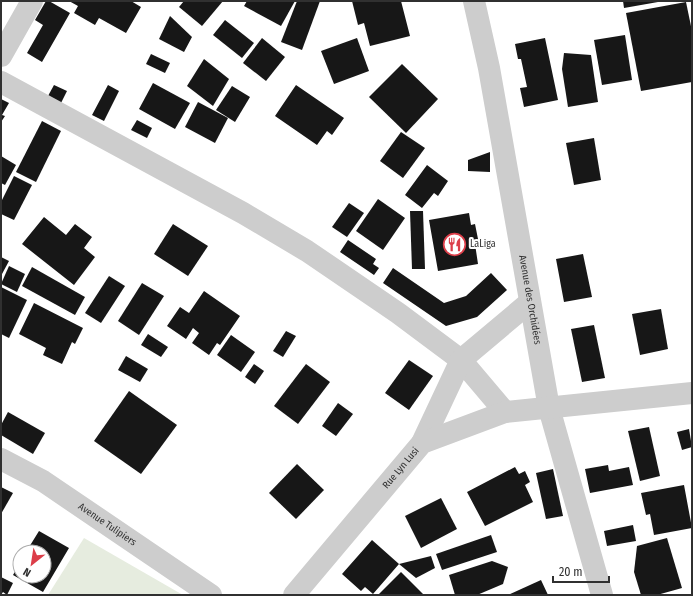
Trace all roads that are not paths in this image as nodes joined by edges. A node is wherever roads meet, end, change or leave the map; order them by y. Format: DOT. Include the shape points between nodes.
graph roads {
  1 [pos="32,1"];
  2 [pos="474,1"];
  3 [pos="1,56"];
  4 [pos="1,82"];
  5 [pos="530,302"];
  6 [pos="461,360"];
  7 [pos="692,394"];
  8 [pos="548,408"];
  9 [pos="505,412"];
  10 [pos="422,443"];
  11 [pos="1,459"];
  12 [pos="210,595"];
  13 [pos="294,595"];
  14 [pos="602,595"];
  1 -- 3 [label="street"];
  2 -- 5 [label="street, Avenue des Orchidées" via="489,68"];
  4 -- 6 [label="street" via="243,212 308,251"];
  5 -- 6 [label="street"];
  5 -- 8 [label="street, Avenue des Orchidées"];
  6 -- 9 [label="street"];
  6 -- 10 [label="street"];
  7 -- 8 [label="street, Rue Lyn Lusi"];
  8 -- 9 [label="street, Rue Lyn Lusi"];
  8 -- 14 [label="street, Avenue des Orchidées"];
  9 -- 10 [label="street, Rue Lyn Lusi"];
  10 -- 13 [label="street, Rue Lyn Lusi"];
  11 -- 12 [label="street, Avenue Tulipiers" via="43,481"];
}
